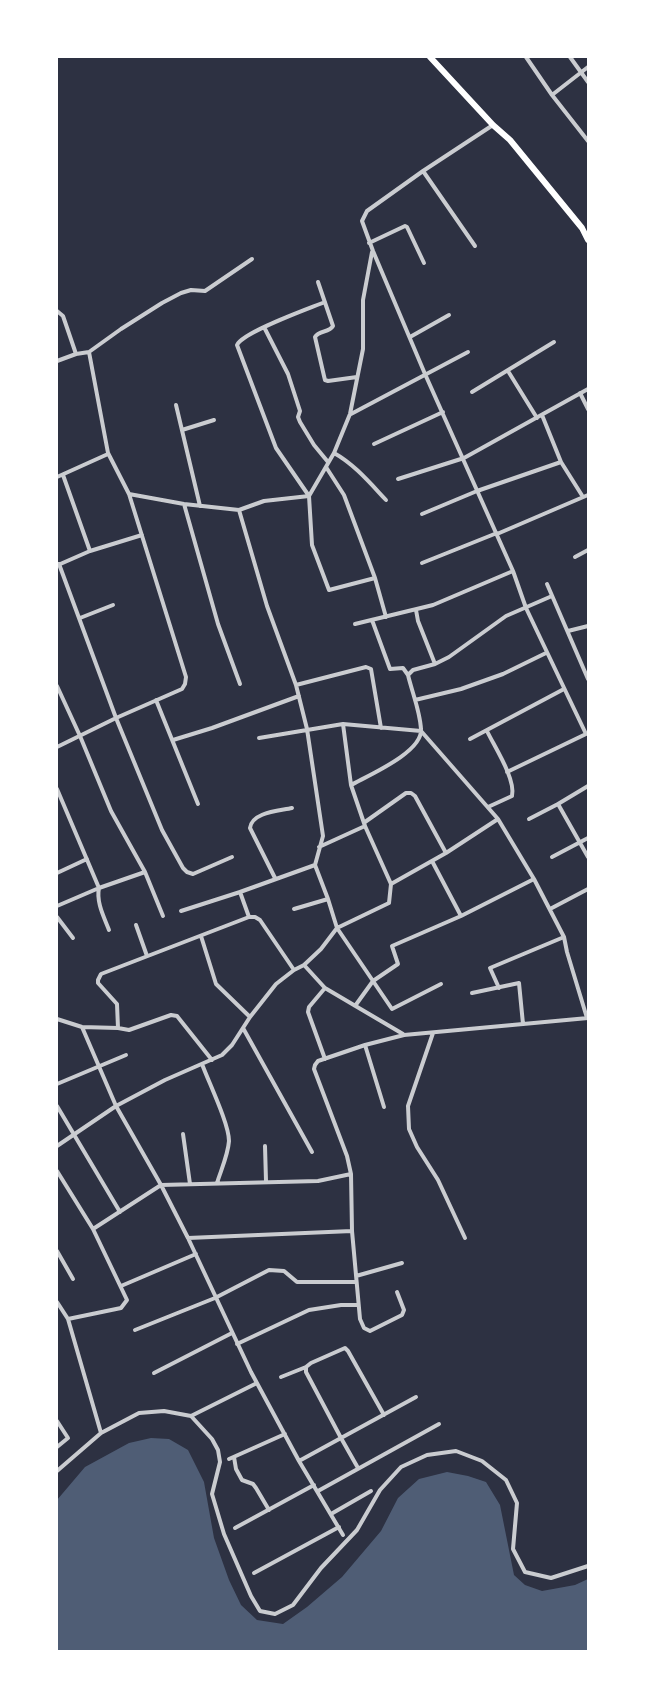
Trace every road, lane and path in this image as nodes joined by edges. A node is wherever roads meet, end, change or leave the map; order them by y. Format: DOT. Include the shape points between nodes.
graph roads {
  1 [pos="430,57"];
  2 [pos="526,57"];
  3 [pos="570,57"];
  4 [pos="588,67"];
  5 [pos="581,73"];
  6 [pos="588,81"];
  7 [pos="552,95"];
  8 [pos="494,125"];
  9 [pos="588,141"];
  10 [pos="423,171"];
  11 [pos="588,240"];
  12 [pos="369,243"];
  13 [pos="475,246"];
  14 [pos="373,251"];
  15 [pos="252,259"];
  16 [pos="424,263"];
  17 [pos="318,282"];
  18 [pos="325,302"];
  19 [pos="57,311"];
  20 [pos="449,315"];
  21 [pos="264,327"];
  22 [pos="410,337"];
  23 [pos="554,342"];
  24 [pos="89,352"];
  25 [pos="468,352"];
  26 [pos="76,354"];
  27 [pos="57,361"];
  28 [pos="508,371"];
  29 [pos="425,374"];
  30 [pos="357,376"];
  31 [pos="588,389"];
  32 [pos="472,392"];
  33 [pos="580,393"];
  34 [pos="176,405"];
  35 [pos="588,409"];
  36 [pos="443,412"];
  37 [pos="350,414"];
  38 [pos="539,416"];
  39 [pos="214,420"];
  40 [pos="182,430"];
  41 [pos="374,444"];
  42 [pos="108,453"];
  43 [pos="334,453"];
  44 [pos="464,459"];
  45 [pos="561,462"];
  46 [pos="327,465"];
  47 [pos="63,475"];
  48 [pos="57,477"];
  49 [pos="398,479"];
  50 [pos="477,491"];
  51 [pos="129,494"];
  52 [pos="309,496"];
  53 [pos="586,496"];
  54 [pos="386,500"];
  55 [pos="184,504"];
  56 [pos="200,506"];
  57 [pos="239,510"];
  58 [pos="422,514"];
  59 [pos="497,534"];
  60 [pos="142,535"];
  61 [pos="588,550"];
  62 [pos="90,551"];
  63 [pos="574,557"];
  64 [pos="422,563"];
  65 [pos="58,565"];
  66 [pos="513,571"];
  67 [pos="375,578"];
  68 [pos="547,584"];
  69 [pos="552,596"];
  70 [pos="113,605"];
  71 [pos="526,608"];
  72 [pos="416,610"];
  73 [pos="386,617"];
  74 [pos="80,618"];
  75 [pos="372,620"];
  76 [pos="355,624"];
  77 [pos="588,626"];
  78 [pos="568,631"];
  79 [pos="546,653"];
  80 [pos="435,664"];
  81 [pos="408,675"];
  82 [pos="588,679"];
  83 [pos="240,684"];
  84 [pos="296,685"];
  85 [pos="57,686"];
  86 [pos="564,689"];
  87 [pos="299,696"];
  88 [pos="156,700"];
  89 [pos="414,700"];
  90 [pos="116,718"];
  91 [pos="343,724"];
  92 [pos="381,728"];
  93 [pos="307,729"];
  94 [pos="421,731"];
  95 [pos="487,731"];
  96 [pos="80,736"];
  97 [pos="259,738"];
  98 [pos="470,739"];
  99 [pos="173,740"];
  100 [pos="57,747"];
  101 [pos="507,772"];
  102 [pos="351,785"];
  103 [pos="588,786"];
  104 [pos="57,789"];
  105 [pos="198,804"];
  106 [pos="558,804"];
  107 [pos="488,807"];
  108 [pos="292,808"];
  109 [pos="498,819"];
  110 [pos="529,819"];
  111 [pos="365,824"];
  112 [pos="588,838"];
  113 [pos="580,842"];
  114 [pos="319,847"];
  115 [pos="446,853"];
  116 [pos="232,857"];
  117 [pos="552,857"];
  118 [pos="588,857"];
  119 [pos="87,859"];
  120 [pos="432,861"];
  121 [pos="315,865"];
  122 [pos="145,872"];
  123 [pos="57,873"];
  124 [pos="275,878"];
  125 [pos="534,879"];
  126 [pos="391,884"];
  127 [pos="99,888"];
  128 [pos="588,889"];
  129 [pos="240,892"];
  130 [pos="328,899"];
  131 [pos="57,906"];
  132 [pos="294,909"];
  133 [pos="550,909"];
  134 [pos="181,911"];
  135 [pos="163,916"];
  136 [pos="461,916"];
  137 [pos="57,917"];
  138 [pos="249,917"];
  139 [pos="136,925"];
  140 [pos="337,928"];
  141 [pos="109,930"];
  142 [pos="201,936"];
  143 [pos="564,937"];
  144 [pos="73,938"];
  145 [pos="147,956"];
  146 [pos="304,965"];
  147 [pos="294,970"];
  148 [pos="373,981"];
  149 [pos="441,984"];
  150 [pos="325,988"];
  151 [pos="499,988"];
  152 [pos="472,993"];
  153 [pos="355,1006"];
  154 [pos="250,1017"];
  155 [pos="588,1018"];
  156 [pos="57,1019"];
  157 [pos="523,1024"];
  158 [pos="82,1027"];
  159 [pos="118,1028"];
  160 [pos="243,1028"];
  161 [pos="433,1033"];
  162 [pos="404,1035"];
  163 [pos="365,1045"];
  164 [pos="126,1055"];
  165 [pos="325,1059"];
  166 [pos="212,1060"];
  167 [pos="202,1064"];
  168 [pos="99,1067"];
  169 [pos="57,1084"];
  170 [pos="57,1106"];
  171 [pos="116,1106"];
  172 [pos="384,1107"];
  173 [pos="183,1134"];
  174 [pos="73,1135"];
  175 [pos="57,1146"];
  176 [pos="266,1146"];
  177 [pos="312,1152"];
  178 [pos="57,1171"];
  179 [pos="351,1174"];
  180 [pos="266,1181"];
  181 [pos="217,1183"];
  182 [pos="190,1184"];
  183 [pos="161,1185"];
  184 [pos="120,1212"];
  185 [pos="93,1229"];
  186 [pos="352,1232"];
  187 [pos="188,1238"];
  188 [pos="465,1238"];
  189 [pos="57,1251"];
  190 [pos="196,1254"];
  191 [pos="402,1263"];
  192 [pos="356,1276"];
  193 [pos="73,1279"];
  194 [pos="356,1282"];
  195 [pos="121,1286"];
  196 [pos="397,1292"];
  197 [pos="215,1298"];
  198 [pos="57,1302"];
  199 [pos="358,1305"];
  200 [pos="68,1319"];
  201 [pos="135,1330"];
  202 [pos="232,1333"];
  203 [pos="237,1344"];
  204 [pos="306,1367"];
  205 [pos="154,1373"];
  206 [pos="281,1377"];
  207 [pos="257,1383"];
  208 [pos="416,1397"];
  209 [pos="384,1415"];
  210 [pos="191,1416"];
  211 [pos="57,1421"];
  212 [pos="439,1424"];
  213 [pos="101,1432"];
  214 [pos="285,1434"];
  215 [pos="341,1438"];
  216 [pos="57,1447"];
  217 [pos="299,1461"];
  218 [pos="358,1468"];
  219 [pos="57,1471"];
  220 [pos="314,1485"];
  221 [pos="318,1491"];
  222 [pos="371,1491"];
  223 [pos="269,1510"];
  224 [pos="331,1514"];
  225 [pos="339,1527"];
  226 [pos="235,1528"];
  227 [pos="343,1535"];
  228 [pos="588,1566"];
  229 [pos="254,1573"];
  1 -- 8 [label="main road"];
  2 -- 7 [label="street"];
  3 -- 5 [label="street"];
  4 -- 5 [label="street"];
  5 -- 6 [label="street"];
  5 -- 7 [label="street"];
  7 -- 9 [label="street"];
  8 -- 10 [label="street"];
  8 -- 11 [label="main road"];
  10 -- 12 [label="street" via="367,211 362,221"];
  10 -- 13 [label="street"];
  12 -- 14 [label="street"];
  12 -- 16 [label="street" via="405,226"];
  14 -- 22 [label="street"];
  14 -- 30 [label="street" via="363,300 363,349"];
  15 -- 24 [label="street" via="205,291 191,290 162,303"];
  17 -- 18 [label="street"];
  18 -- 21 [label="street"];
  18 -- 30 [label="street" via="333,326 315,338 325,380"];
  19 -- 26 [label="street" via="63,316"];
  20 -- 22 [label="street"];
  21 -- 46 [label="street" via="288,374 300,422"];
  21 -- 52 [label="street" via="237,345 276,448"];
  22 -- 29 [label="street"];
  23 -- 28 [label="street"];
  24 -- 26 [label="street"];
  24 -- 42 [label="street"];
  25 -- 29 [label="street"];
  26 -- 27 [label="street"];
  28 -- 32 [label="street"];
  28 -- 38 [label="street"];
  29 -- 36 [label="street"];
  29 -- 37 [label="street"];
  30 -- 37 [label="street"];
  31 -- 33 [label="street"];
  33 -- 35 [label="street"];
  33 -- 38 [label="street"];
  34 -- 40 [label="street"];
  36 -- 41 [label="street"];
  36 -- 44 [label="street"];
  37 -- 43 [label="street"];
  38 -- 44 [label="street"];
  38 -- 45 [label="street"];
  39 -- 40 [label="street"];
  40 -- 56 [label="street"];
  42 -- 47 [label="street"];
  42 -- 51 [label="street"];
  43 -- 46 [label="street"];
  43 -- 54 [label="street"];
  44 -- 49 [label="street"];
  44 -- 50 [label="street"];
  45 -- 50 [label="street"];
  45 -- 53 [label="street"];
  46 -- 52 [label="street"];
  46 -- 67 [label="street" via="344,495"];
  47 -- 48 [label="street"];
  47 -- 62 [label="street"];
  50 -- 58 [label="street"];
  50 -- 59 [label="street"];
  51 -- 55 [label="street"];
  51 -- 60 [label="street"];
  52 -- 57 [label="street" via="264,501"];
  52 -- 67 [label="street" via="312,545 329,590"];
  53 -- 59 [label="street"];
  55 -- 56 [label="street"];
  55 -- 83 [label="street" via="218,624"];
  56 -- 57 [label="street"];
  57 -- 84 [label="street" via="267,606"];
  59 -- 64 [label="street"];
  59 -- 66 [label="street"];
  60 -- 62 [label="street"];
  60 -- 88 [label="street" via="186,677 182,689"];
  61 -- 63 [label="street"];
  62 -- 65 [label="street"];
  65 -- 74 [label="street"];
  66 -- 71 [label="street"];
  66 -- 72 [label="street"];
  67 -- 73 [label="street"];
  68 -- 69 [label="street"];
  69 -- 71 [label="street"];
  69 -- 78 [label="street"];
  70 -- 74 [label="street"];
  71 -- 79 [label="street"];
  71 -- 80 [label="street" via="506,616"];
  72 -- 73 [label="street"];
  72 -- 80 [label="street"];
  73 -- 75 [label="street"];
  74 -- 90 [label="street"];
  75 -- 76 [label="street"];
  75 -- 81 [label="street" via="390,669 403,668"];
  77 -- 78 [label="street"];
  78 -- 82 [label="street"];
  79 -- 86 [label="street"];
  79 -- 89 [label="street" via="461,689"];
  80 -- 81 [label="street" via="412,670"];
  81 -- 89 [label="street"];
  84 -- 87 [label="street"];
  84 -- 92 [label="street" via="371,669"];
  85 -- 96 [label="street"];
  86 -- 95 [label="street"];
  86 -- 101 [label="street" via="586,735"];
  87 -- 93 [label="street"];
  87 -- 99 [label="street"];
  88 -- 90 [label="street"];
  88 -- 99 [label="street"];
  89 -- 94 [label="street"];
  90 -- 96 [label="street"];
  90 -- 116 [label="street" via="162,830 183,868 193,874"];
  91 -- 92 [label="street"];
  91 -- 93 [label="street"];
  91 -- 102 [label="street"];
  92 -- 94 [label="street"];
  93 -- 97 [label="street"];
  93 -- 114 [label="street" via="323,836"];
  94 -- 102 [label="street" via="417,744 398,759"];
  94 -- 107 [label="street"];
  95 -- 98 [label="street"];
  95 -- 101 [label="street"];
  96 -- 100 [label="street"];
  96 -- 122 [label="street" via="111,811"];
  99 -- 105 [label="street"];
  101 -- 107 [label="street" via="512,796"];
  102 -- 111 [label="street"];
  103 -- 106 [label="street"];
  104 -- 119 [label="street"];
  106 -- 110 [label="street"];
  106 -- 113 [label="street"];
  107 -- 109 [label="street"];
  108 -- 124 [label="street" via="256,817 250,824"];
  109 -- 115 [label="street"];
  109 -- 125 [label="street"];
  111 -- 114 [label="street"];
  111 -- 115 [label="street" via="411,793"];
  111 -- 126 [label="street"];
  112 -- 113 [label="street"];
  113 -- 117 [label="street"];
  113 -- 118 [label="street"];
  114 -- 121 [label="street"];
  115 -- 120 [label="street"];
  119 -- 123 [label="street"];
  119 -- 127 [label="street"];
  120 -- 126 [label="street"];
  120 -- 136 [label="street"];
  121 -- 124 [label="street"];
  121 -- 130 [label="street"];
  122 -- 127 [label="street"];
  122 -- 135 [label="street"];
  124 -- 129 [label="street"];
  125 -- 133 [label="street"];
  125 -- 136 [label="street"];
  126 -- 140 [label="street" via="389,903"];
  127 -- 131 [label="street"];
  127 -- 141 [label="street" via="99,904"];
  128 -- 133 [label="street"];
  129 -- 134 [label="street"];
  129 -- 138 [label="street"];
  130 -- 132 [label="street"];
  130 -- 140 [label="street"];
  133 -- 143 [label="street"];
  136 -- 148 [label="street" via="392,946 398,964"];
  137 -- 144 [label="street"];
  138 -- 142 [label="street"];
  138 -- 147 [label="street" via="260,920"];
  139 -- 145 [label="street"];
  140 -- 146 [label="street"];
  140 -- 148 [label="street"];
  142 -- 145 [label="street"];
  142 -- 154 [label="street" via="216,984"];
  143 -- 151 [label="street" via="490,968"];
  143 -- 155 [label="street"];
  145 -- 159 [label="street" via="101,974 98,980 117,1004"];
  146 -- 147 [label="street"];
  146 -- 150 [label="street"];
  147 -- 154 [label="street" via="276,984"];
  148 -- 149 [label="street" via="393,1009"];
  148 -- 153 [label="street"];
  150 -- 153 [label="street"];
  150 -- 165 [label="street" via="308,1012"];
  151 -- 152 [label="street"];
  151 -- 157 [label="street" via="519,983"];
  153 -- 162 [label="street"];
  154 -- 160 [label="street"];
  155 -- 157 [label="street"];
  156 -- 158 [label="street"];
  157 -- 161 [label="street"];
  158 -- 159 [label="street"];
  158 -- 168 [label="street"];
  159 -- 166 [label="street" via="133,1029 177,1016"];
  160 -- 166 [label="street" via="232,1045"];
  160 -- 177 [label="street"];
  161 -- 162 [label="street"];
  161 -- 188 [label="street" via="408,1106 409,1129"];
  162 -- 163 [label="street"];
  163 -- 165 [label="street"];
  163 -- 172 [label="street"];
  164 -- 168 [label="street"];
  165 -- 179 [label="street" via="318,1061 314,1070"];
  166 -- 167 [label="street"];
  167 -- 171 [label="street"];
  167 -- 181 [label="street" via="229,1141"];
  168 -- 169 [label="street"];
  168 -- 171 [label="street"];
  170 -- 174 [label="street"];
  171 -- 174 [label="street"];
  171 -- 183 [label="street"];
  173 -- 182 [label="street"];
  174 -- 175 [label="street"];
  174 -- 184 [label="street"];
  176 -- 180 [label="street"];
  178 -- 185 [label="street"];
  179 -- 180 [label="street" via="318,1181"];
  179 -- 186 [label="street"];
  180 -- 181 [label="street"];
  181 -- 182 [label="street"];
  182 -- 183 [label="street"];
  183 -- 184 [label="street"];
  183 -- 187 [label="street"];
  184 -- 185 [label="street"];
  185 -- 195 [label="street"];
  186 -- 187 [label="street"];
  186 -- 192 [label="street"];
  187 -- 190 [label="street"];
  189 -- 193 [label="street"];
  190 -- 195 [label="street"];
  190 -- 197 [label="street"];
  191 -- 192 [label="street"];
  192 -- 194 [label="street"];
  194 -- 197 [label="street" via="297,1282 284,1271 269,1270"];
  194 -- 199 [label="street"];
  195 -- 200 [label="street" via="127,1300 121,1308"];
  196 -- 199 [label="street" via="404,1310 402,1315 370,1331 364,1328"];
  197 -- 201 [label="street"];
  197 -- 202 [label="street"];
  198 -- 200 [label="street"];
  199 -- 203 [label="street" via="309,1310"];
  200 -- 213 [label="street"];
  202 -- 203 [label="street"];
  202 -- 205 [label="street"];
  203 -- 207 [label="street"];
  204 -- 206 [label="street"];
  204 -- 209 [label="street" via="345,1348"];
  204 -- 215 [label="street"];
  207 -- 210 [label="street"];
  207 -- 214 [label="street"];
  208 -- 209 [label="street"];
  209 -- 215 [label="street"];
  210 -- 213 [label="street" via="164,1411 139,1413"];
  210 -- 228 [label="street" via="218,1450 220,1462 212,1494 224,1534 260,1611 275,1614 293,1605 357,1530 380,1490 401,1467 428,1455 456,1451 482,1461 506,1479 517,1503 513,1549 525,1572 551,1578"];
  211 -- 216 [label="street" via="68,1438"];
  212 -- 218 [label="street"];
  213 -- 219 [label="street"];
  214 -- 217 [label="street"];
  214 -- 223 [label="street" via="231,1458 242,1480 253,1484"];
  215 -- 217 [label="street"];
  215 -- 218 [label="street"];
  217 -- 220 [label="street"];
  218 -- 221 [label="street"];
  220 -- 221 [label="street"];
  220 -- 223 [label="street"];
  221 -- 224 [label="street"];
  222 -- 224 [label="street"];
  223 -- 226 [label="street"];
  224 -- 225 [label="street"];
  225 -- 227 [label="street"];
  225 -- 229 [label="street"];
}
